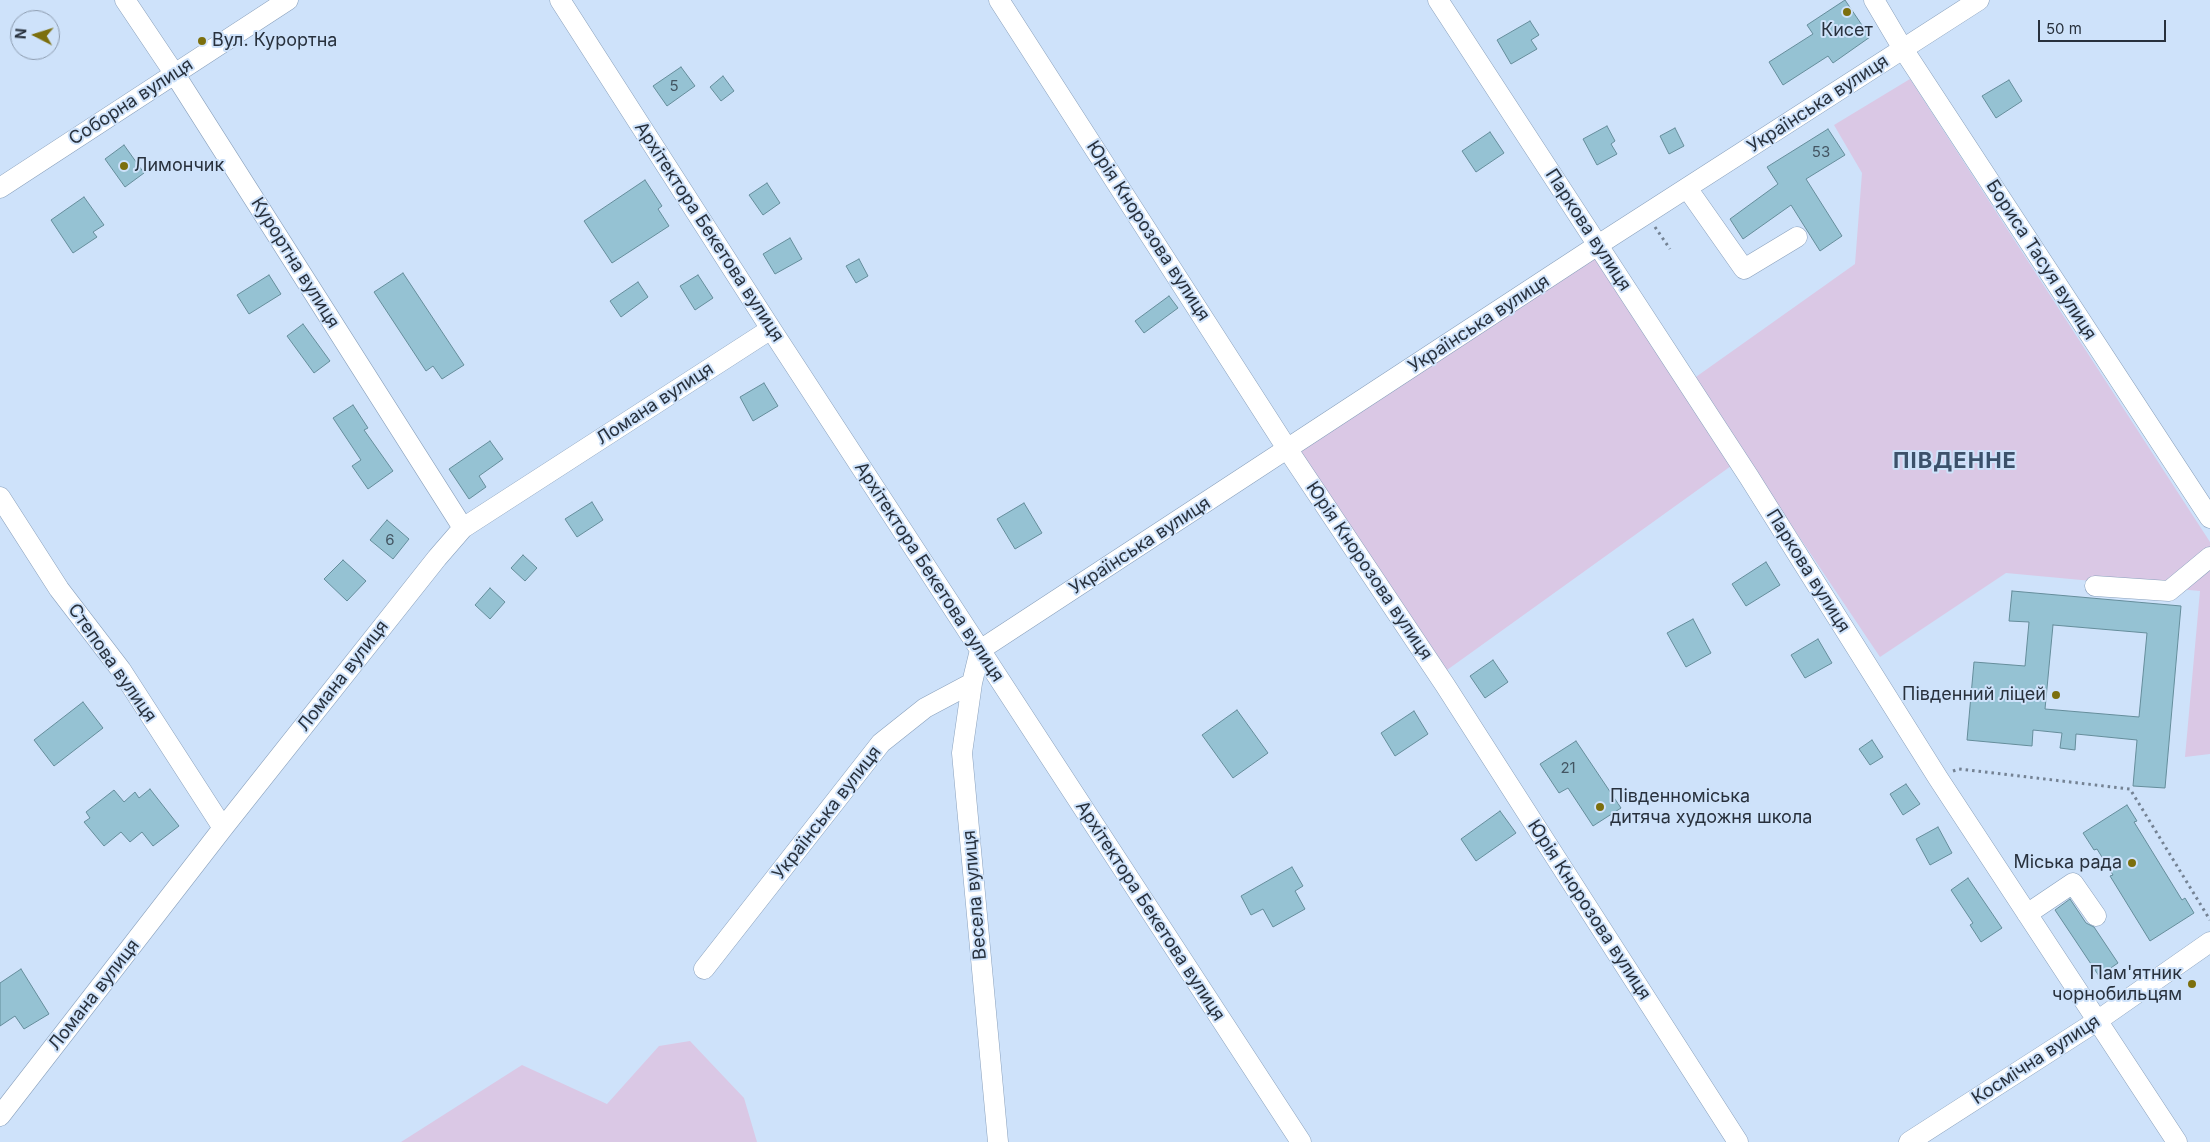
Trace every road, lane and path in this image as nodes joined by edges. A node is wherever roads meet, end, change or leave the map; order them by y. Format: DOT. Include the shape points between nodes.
graph roads {
  1 [pos="125,0"];
  2 [pos="288,0"];
  3 [pos="560,0"];
  4 [pos="999,0"];
  5 [pos="1438,0"];
  6 [pos="1874,0"];
  7 [pos="1979,0"];
  8 [pos="1904,49"];
  9 [pos="174,74"];
  10 [pos="0,188"];
  11 [pos="1687,188"];
  12 [pos="1646,214"];
  13 [pos="1797,237"];
  14 [pos="1598,245"];
  15 [pos="1670,249"];
  16 [pos="771,329"];
  17 [pos="1288,450"];
  18 [pos="0,497"];
  19 [pos="2210,518"];
  20 [pos="463,528"];
  21 [pos="2210,557"];
  22 [pos="2095,586"];
  23 [pos="980,650"];
  24 [pos="972,683"];
  25 [pos="1938,778"];
  26 [pos="224,828"];
  27 [pos="2027,914"];
  28 [pos="2096,916"];
  29 [pos="2210,920"];
  30 [pos="2210,942"];
  31 [pos="704,968"];
  32 [pos="2097,1021"];
  33 [pos="0,1116"];
  34 [pos="998,1142"];
  35 [pos="1301,1142"];
  36 [pos="1738,1142"];
  37 [pos="1909,1142"];
  38 [pos="2176,1142"];
  1 -- 9 [label="street, Курортна вулиця"];
  2 -- 9 [label="street, Соборна вулиця"];
  3 -- 16 [label="street, Архітектора Бекетова вулиця"];
  4 -- 17 [label="street, Юрія Кнорозова вулиця"];
  5 -- 14 [label="street, Паркова вулиця"];
  6 -- 8 [label="street, Бориса Тасуя вулиця"];
  7 -- 8 [label="street, Українська вулиця"];
  8 -- 11 [label="street, Українська вулиця"];
  8 -- 19 [label="street, Бориса Тасуя вулиця"];
  9 -- 10 [label="street, Соборна вулиця"];
  9 -- 20 [label="street, Курортна вулиця"];
  11 -- 12 [label="street, Українська вулиця"];
  11 -- 13 [label="street" via="1744,269"];
  12 -- 14 [label="street, Українська вулиця"];
  12 -- 15 [label="path"];
  14 -- 17 [label="street, Українська вулиця"];
  14 -- 25 [label="street, Паркова вулиця" via="1749,477"];
  16 -- 20 [label="street, Ломана вулиця"];
  16 -- 23 [label="street, Архітектора Бекетова вулиця"];
  17 -- 23 [label="street, Українська вулиця"];
  17 -- 36 [label="street, Юрія Кнорозова вулиця" via="1450,694"];
  18 -- 26 [label="street, Степова вулиця" via="58,589 120,670"];
  20 -- 26 [label="street, Ломана вулиця"];
  21 -- 22 [label="street" via="2170,591"];
  23 -- 24 [label="street, Весела вулиця"];
  23 -- 35 [label="street, Архітектора Бекетова вулиця"];
  24 -- 31 [label="street, Українська вулиця" via="925,708 881,743"];
  24 -- 34 [label="street, Весела вулиця" via="962,753"];
  25 -- 27 [label="street, Паркова вулиця"];
  25 -- 29 [label="path" via="1959,769 2130,789"];
  26 -- 33 [label="street, Ломана вулиця"];
  27 -- 28 [label="street" via="2073,883"];
  27 -- 32 [label="street, Паркова вулиця"];
  30 -- 32 [label="street, Космічна вулиця"];
  32 -- 37 [label="street, Космічна вулиця"];
  32 -- 38 [label="street, Паркова вулиця"];
}
